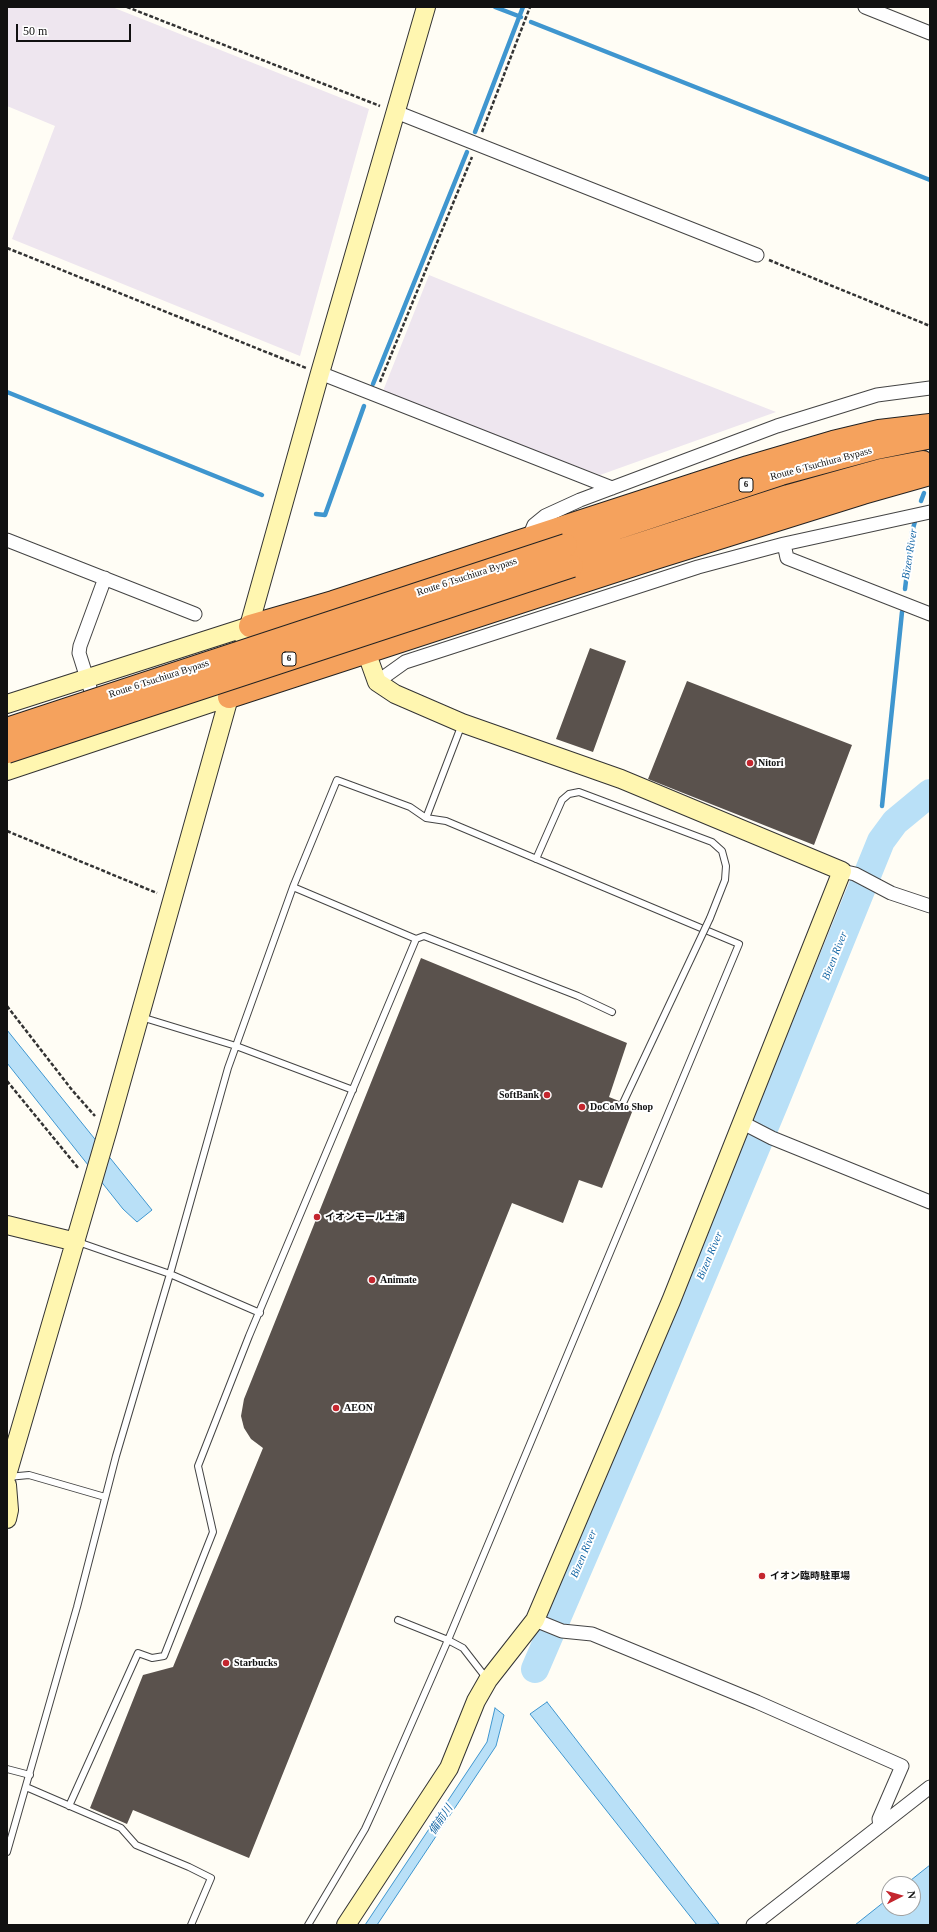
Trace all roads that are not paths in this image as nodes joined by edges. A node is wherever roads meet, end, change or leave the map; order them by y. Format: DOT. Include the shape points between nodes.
graph roads {
  1 [pos="426,7"];
  2 [pos="865,7"];
  3 [pos="930,33"];
  4 [pos="396,112"];
  5 [pos="757,255"];
  6 [pos="320,373"];
  7 [pos="930,388"];
  8 [pos="930,425"];
  9 [pos="930,437"];
  10 [pos="930,461"];
  11 [pos="930,474"];
  12 [pos="612,488"];
  13 [pos="930,512"];
  14 [pos="529,537"];
  15 [pos="7,540"];
  16 [pos="784,544"];
  17 [pos="105,578"];
  18 [pos="333,602"];
  19 [pos="195,614"];
  20 [pos="930,614"];
  21 [pos="250,626"];
  22 [pos="366,653"];
  23 [pos="87,679"];
  24 [pos="377,682"];
  25 [pos="229,697"];
  26 [pos="7,704"];
  27 [pos="462,723"];
  28 [pos="7,729"];
  29 [pos="105,738"];
  30 [pos="7,752"];
  31 [pos="7,771"];
  32 [pos="426,818"];
  33 [pos="536,859"];
  34 [pos="848,873"];
  35 [pos="292,887"];
  36 [pos="930,906"];
  37 [pos="416,939"];
  38 [pos="612,1012"];
  39 [pos="140,1017"];
  40 [pos="236,1046"];
  41 [pos="353,1090"];
  42 [pos="623,1103"];
  43 [pos="748,1126"];
  44 [pos="930,1202"];
  45 [pos="7,1225"];
  46 [pos="76,1242"];
  47 [pos="170,1274"];
  48 [pos="260,1312"];
  49 [pos="7,1476"];
  50 [pos="7,1485"];
  51 [pos="105,1497"];
  52 [pos="7,1519"];
  53 [pos="398,1620"];
  54 [pos="541,1622"];
  55 [pos="448,1640"];
  56 [pos="488,1680"];
  57 [pos="7,1768"];
  58 [pos="30,1775"];
  59 [pos="26,1787"];
  60 [pos="930,1787"];
  61 [pos="69,1806"];
  62 [pos="880,1826"];
  63 [pos="7,1852"];
  64 [pos="191,1925"];
  65 [pos="308,1925"];
  66 [pos="346,1925"];
  67 [pos="752,1925"];
  1 -- 4 [label="street"];
  2 -- 3 [label="street"];
  4 -- 5 [label="street"];
  4 -- 6 [label="street"];
  6 -- 12 [label="street"];
  6 -- 21 [label="street"];
  7 -- 12 [label="street" via="877,395 777,426"];
  8 -- 14 [label="highway" via="879,431 833,442"];
  9 -- 28 [label="highway, Route 6 Tsuchiura Bypass / 6, bridge" via="877,448 781,474"];
  10 -- 30 [label="highway, 6, bridge" via="881,470 788,496"];
  11 -- 22 [label="highway" via="655,558"];
  12 -- 14 [label="street" via="545,516 534,525"];
  13 -- 16 [label="street"];
  14 -- 18 [label="highway"];
  15 -- 17 [label="street"];
  16 -- 20 [label="street" via="787,558"];
  16 -- 24 [label="street" via="698,567 405,662"];
  17 -- 19 [label="street"];
  17 -- 23 [label="street" via="80,646 79,653"];
  18 -- 21 [label="highway"];
  18 -- 22 [label="street" via="347,609 358,624"];
  21 -- 23 [label="street"];
  21 -- 25 [label="street"];
  22 -- 24 [label="street"];
  22 -- 25 [label="highway"];
  23 -- 26 [label="street"];
  23 -- 29 [label="street"];
  24 -- 27 [label="street" via="395,694"];
  25 -- 29 [label="street"];
  25 -- 39 [label="street"];
  27 -- 32 [label="lane"];
  27 -- 34 [label="street" via="621,779"];
  29 -- 31 [label="street"];
  32 -- 33 [label="lane" via="446,821"];
  32 -- 35 [label="lane" via="410,807 337,780"];
  33 -- 42 [label="lane, bridge" via="562,800 569,794 579,792 712,842 722,851 726,866 725,880 710,918"];
  33 -- 55 [label="lane" via="739,944"];
  34 -- 36 [label="street" via="891,893"];
  34 -- 43 [label="street"];
  35 -- 37 [label="lane"];
  35 -- 40 [label="lane"];
  37 -- 38 [label="lane" via="424,936 578,996"];
  37 -- 41 [label="lane"];
  39 -- 40 [label="lane"];
  39 -- 46 [label="street"];
  40 -- 41 [label="lane"];
  40 -- 47 [label="lane"];
  41 -- 48 [label="lane"];
  43 -- 44 [label="street"];
  43 -- 54 [label="street" via="668,1308"];
  45 -- 46 [label="street"];
  46 -- 47 [label="lane"];
  46 -- 49 [label="street"];
  47 -- 48 [label="lane"];
  47 -- 51 [label="lane"];
  48 -- 61 [label="lane" via="198,1466 213,1532 192,1589 164,1656 152,1658 138,1653"];
  49 -- 51 [label="lane" via="29,1475"];
  50 -- 52 [label="street"];
  51 -- 58 [label="lane"];
  53 -- 55 [label="lane"];
  54 -- 56 [label="street"];
  54 -- 62 [label="street" via="562,1631 592,1634 757,1702 902,1766 879,1819"];
  55 -- 56 [label="lane" via="463,1648"];
  55 -- 65 [label="lane" via="365,1830"];
  56 -- 66 [label="street" via="476,1701 449,1768"];
  57 -- 58 [label="lane"];
  58 -- 59 [label="lane"];
  59 -- 61 [label="lane"];
  59 -- 63 [label="lane"];
  60 -- 62 [label="street"];
  61 -- 64 [label="lane" via="121,1828 136,1845 211,1878"];
  62 -- 67 [label="street"];
}
